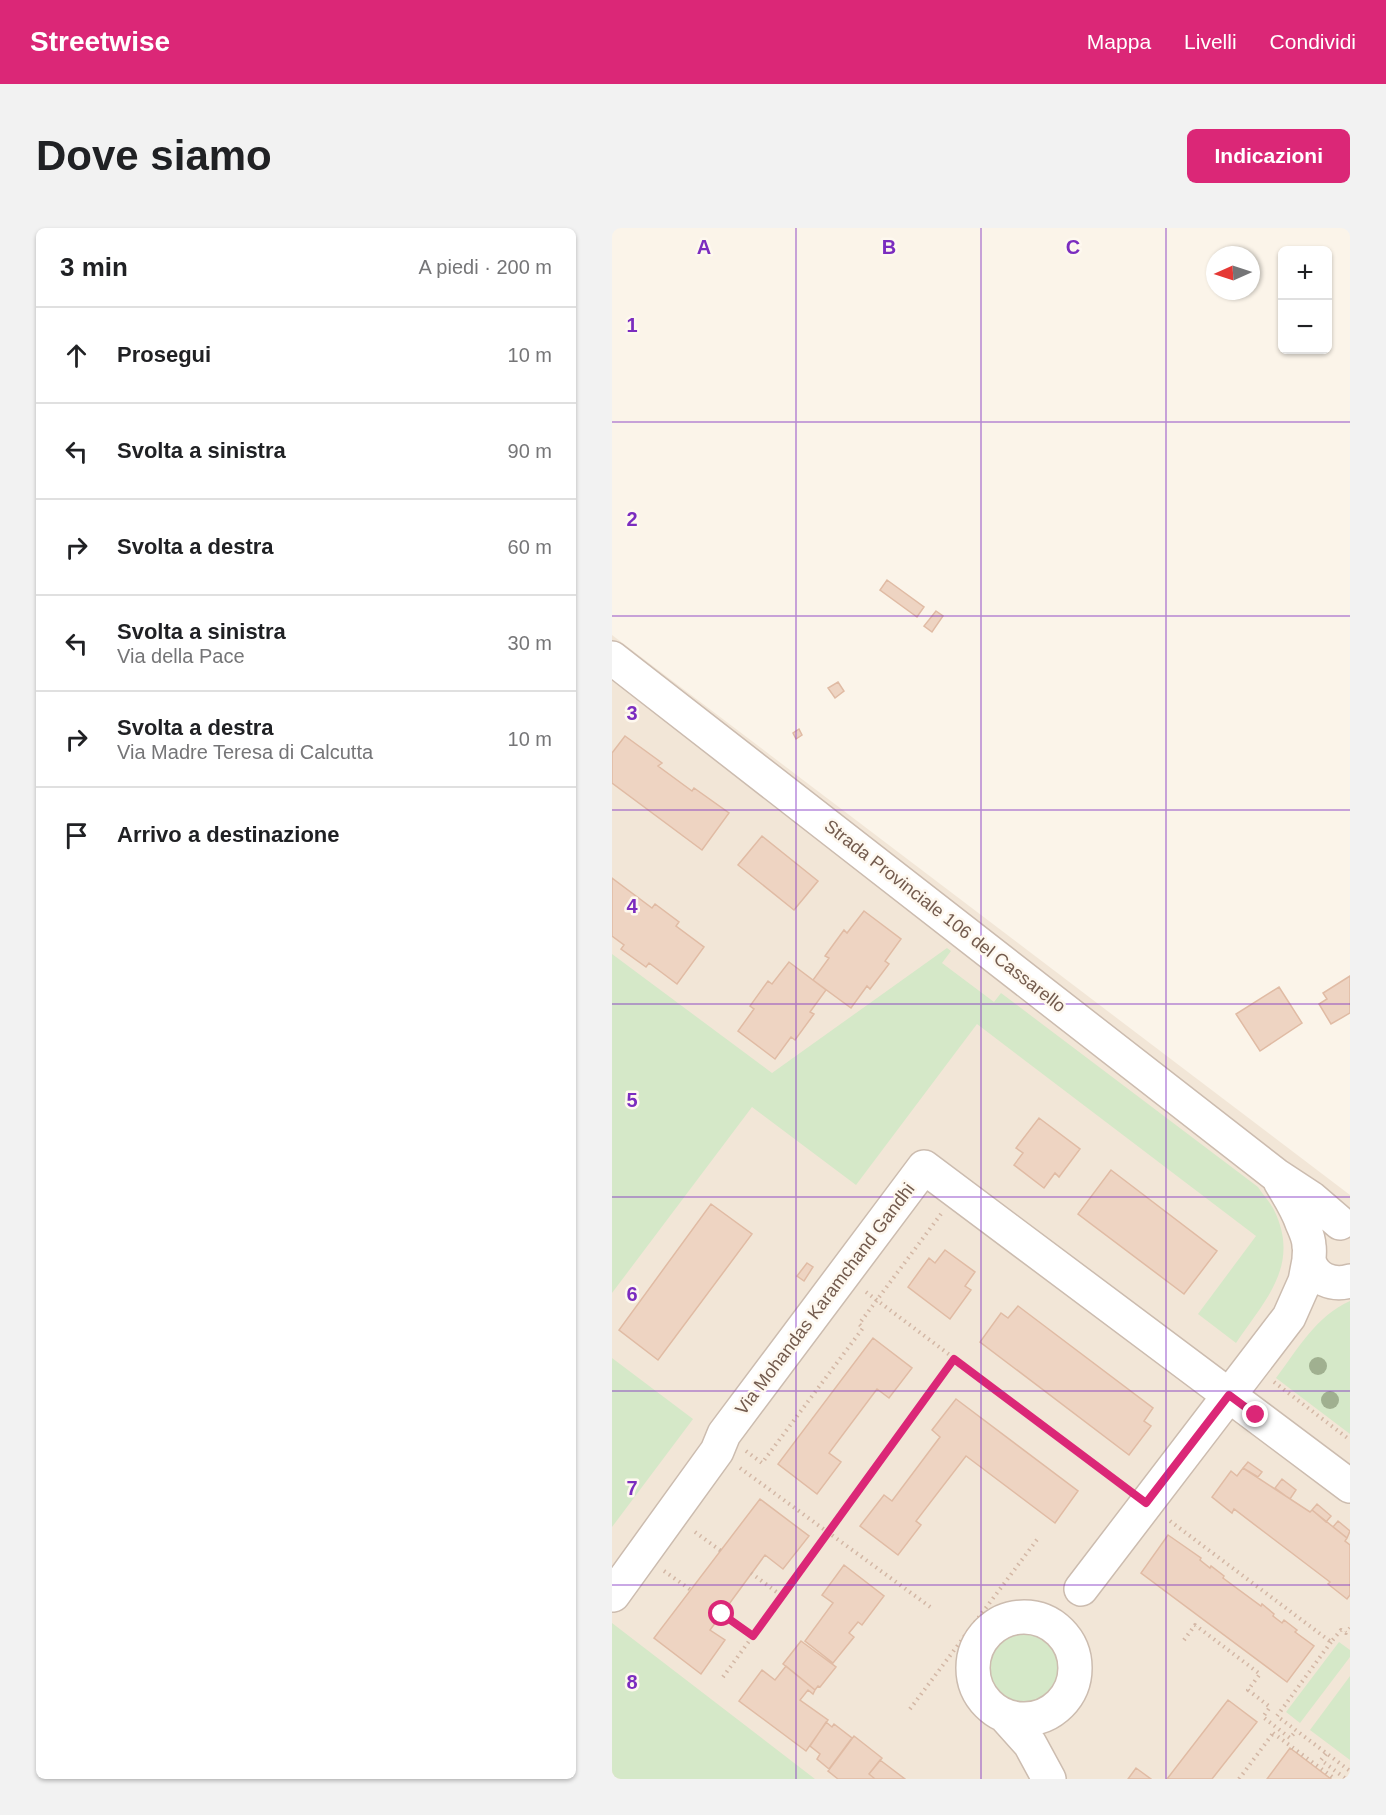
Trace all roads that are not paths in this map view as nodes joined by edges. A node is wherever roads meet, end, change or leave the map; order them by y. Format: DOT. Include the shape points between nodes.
graph roads {
  1 [pos="612,658"];
  2 [pos="1276,1175"];
  3 [pos="1345,1224"];
  4 [pos="1309,1252"];
  5 [pos="1345,1282"];
  6 [pos="1288,1317"];
  7 [pos="1229,1395"];
  8 [pos="1350,1486"];
  9 [pos="1081,1589"];
  10 [pos="613,1595"];
  11 [pos="1026,1617"];
  12 [pos="1069,1643"];
  13 [pos="1052,1710"];
  14 [pos="1004,1715"];
  15 [pos="1051,1779"];
  1 -- 2 [label="street, Strada Provinciale 106 del Cassarello"];
  2 -- 3 [label="street, Strada Provinciale 106 del Cassarello"];
  2 -- 4 [label="street" via="1297,1212"];
  3 -- 4 [label="street" via="1321,1228 1314,1235"];
  4 -- 5 [label="street" via="1313,1269 1321,1277 1330,1282"];
  4 -- 6 [label="street" via="1305,1281"];
  5 -- 6 [label="street"];
  6 -- 7 [label="street"];
  7 -- 8 [label="street, Via Mohandas Karamchand Gandhi"];
  7 -- 9 [label="street"];
  7 -- 10 [label="street, Via Mohandas Karamchand Gandhi" via="924,1167"];
  9 -- 11 [label="street" via="1052,1610"];
  9 -- 12 [label="street"];
  11 -- 12 [label="street" via="1051,1625"];
  11 -- 14 [label="street" via="994,1626 982,1638 975,1654 973,1673 978,1690 989,1705"];
  12 -- 13 [label="street" via="1074,1676 1069,1693"];
  13 -- 14 [label="street" via="1021,1719"];
  13 -- 15 [label="street"];
  14 -- 15 [label="street" via="1030,1744"];
}
